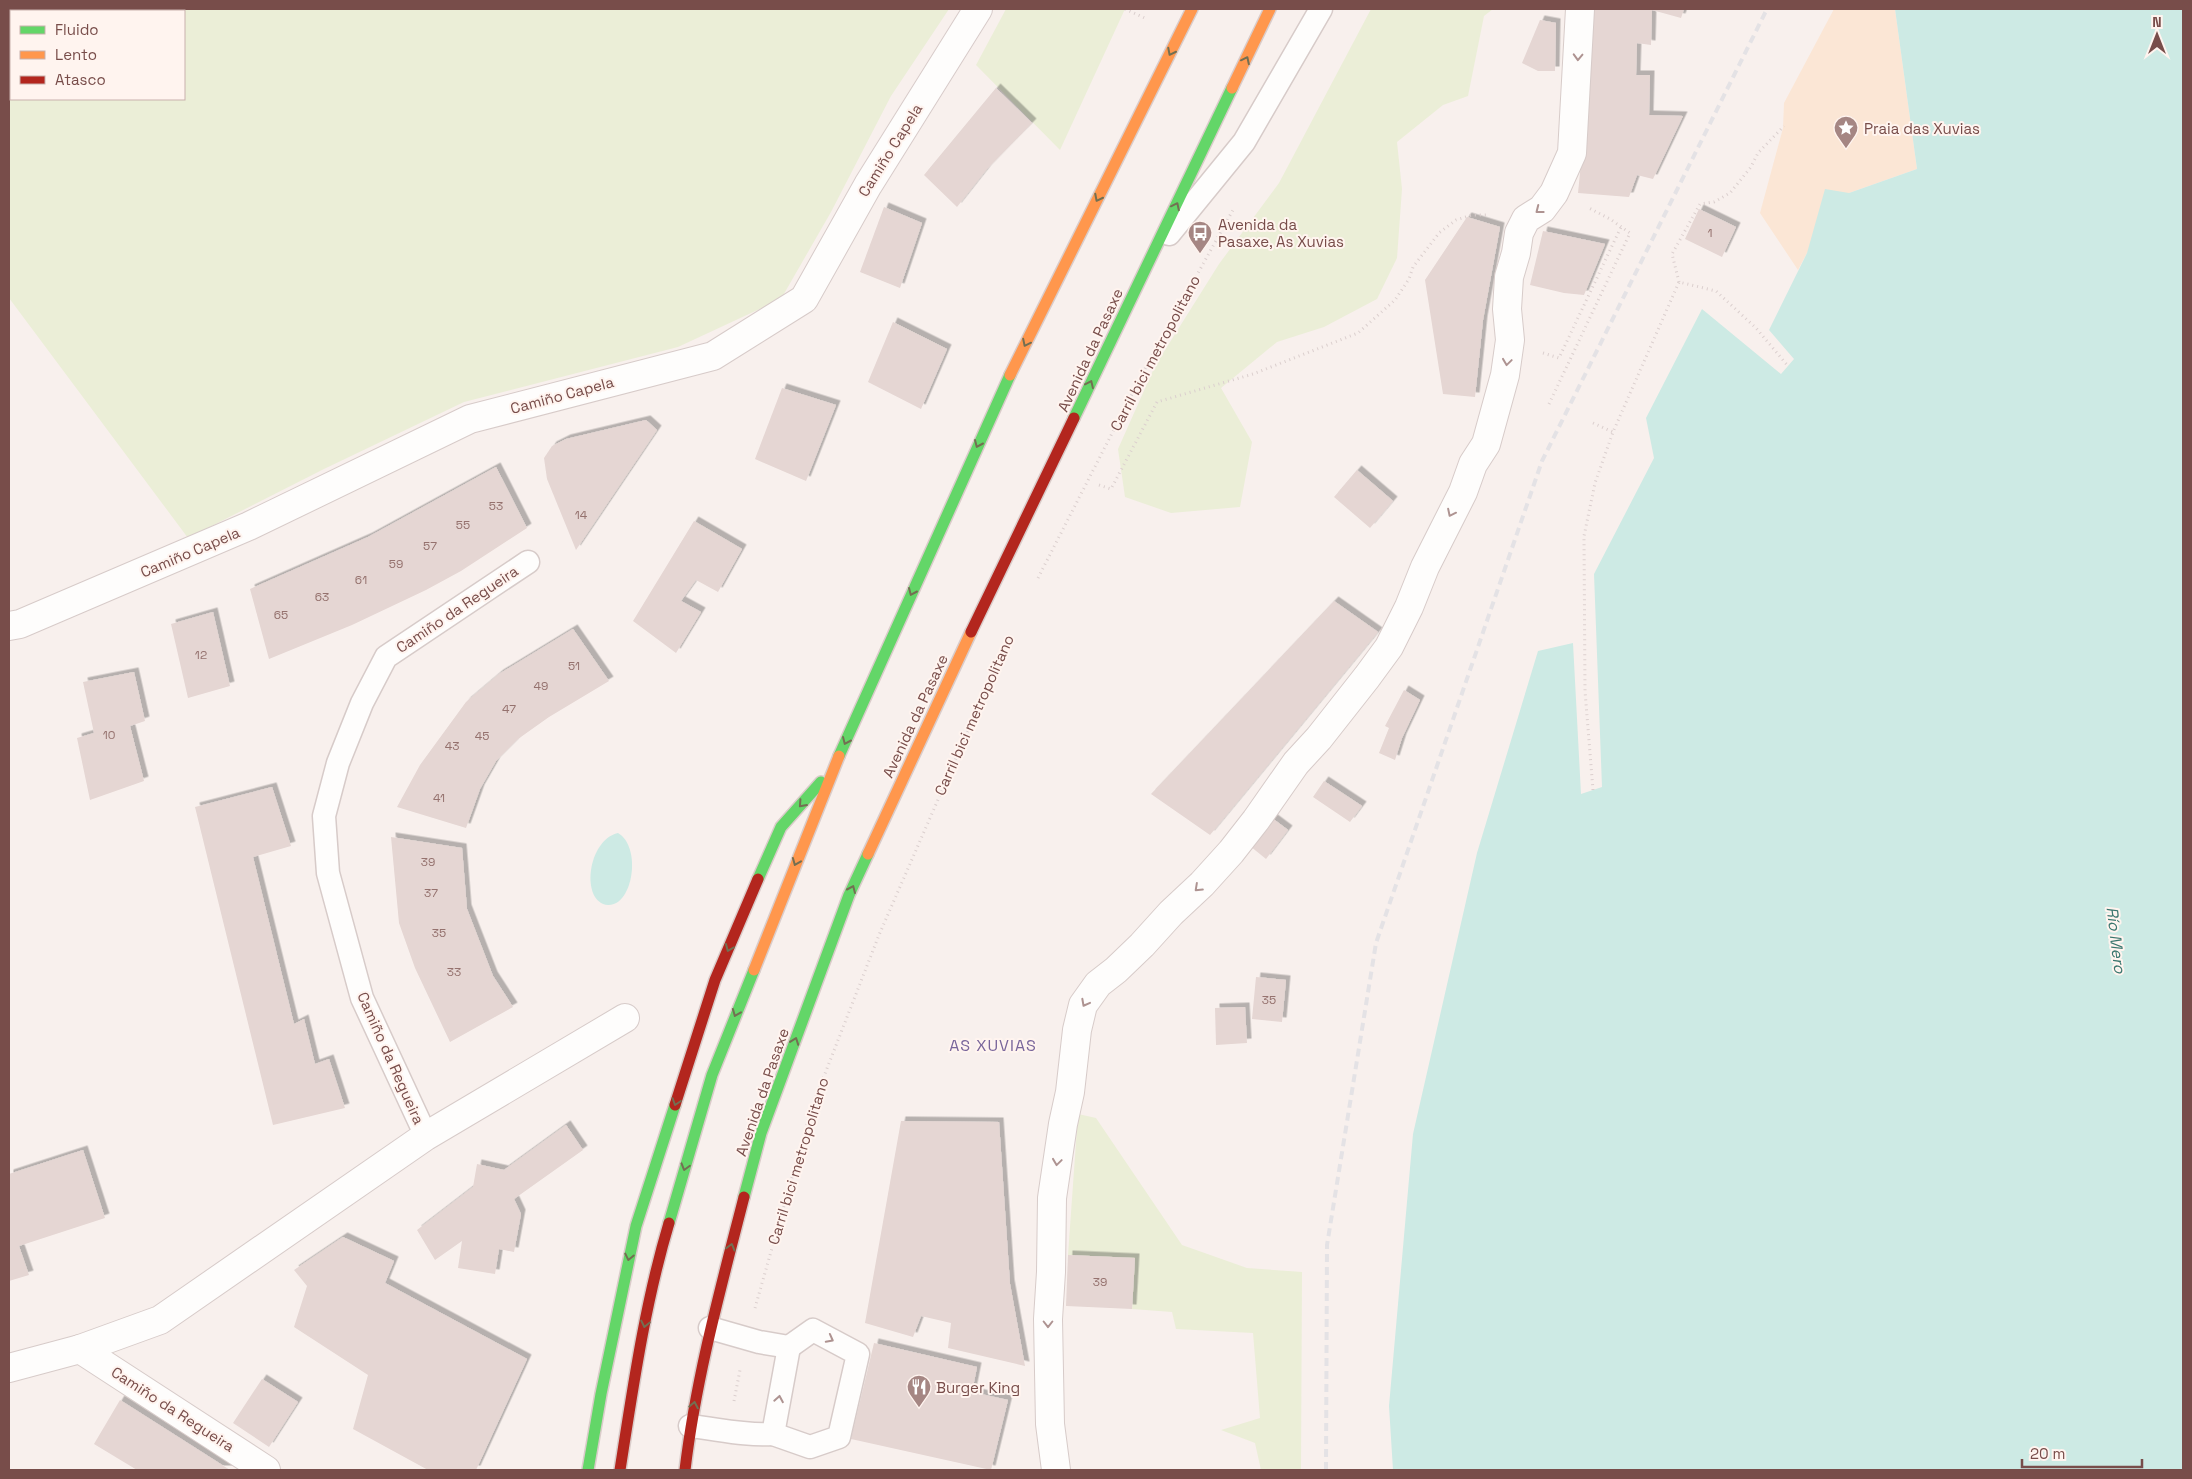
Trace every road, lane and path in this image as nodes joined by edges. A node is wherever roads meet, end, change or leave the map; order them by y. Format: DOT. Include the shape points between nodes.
graph roads {
  1 [pos="978,9"];
  2 [pos="1192,9"];
  3 [pos="1270,9"];
  4 [pos="1321,9"];
  5 [pos="1580,9"];
  6 [pos="1784,126"];
  7 [pos="1554,193"];
  8 [pos="1234,208"];
  9 [pos="1498,216"];
  10 [pos="1621,226"];
  11 [pos="1151,256"];
  12 [pos="1679,282"];
  13 [pos="1510,340"];
  14 [pos="1788,366"];
  15 [pos="1549,404"];
  16 [pos="1593,423"];
  17 [pos="1613,432"];
  18 [pos="1100,485"];
  19 [pos="528,562"];
  20 [pos="1036,582"];
  21 [pos="9,626"];
  22 [pos="1003,652"];
  23 [pos="834,768"];
  24 [pos="1592,790"];
  25 [pos="625,1018"];
  26 [pos="426,1136"];
  27 [pos="710,1328"];
  28 [pos="746,1337"];
  29 [pos="788,1347"];
  30 [pos="80,1349"];
  31 [pos="9,1368"];
  32 [pos="690,1426"];
  33 [pos="728,1430"];
  34 [pos="772,1434"];
  35 [pos="266,1470"];
  36 [pos="588,1470"];
  37 [pos="620,1470"];
  38 [pos="685,1470"];
  39 [pos="1056,1470"];
  1 -- 21 [label="street, Camiño Capela" via="868,185 804,299 714,356 470,419 248,526"];
  2 -- 23 [label="main road, one-way" via="998,399"];
  11 -- 3 [label="main road, Avenida da Pasaxe, one-way"];
  4 -- 11 [label="lane" via="1244,142"];
  5 -- 7 [label="street, one-way" via="1572,153"];
  6 -- 12 [label="path" via="1758,153 1730,193 1714,202 1700,204 1672,254"];
  7 -- 10 [label="path"];
  7 -- 13 [label="street, one-way" via="1542,209 1526,219 1519,232 1509,277 1507,309"];
  8 -- 20 [label="path, Carril bici metropolitano" via="1148,363"];
  9 -- 18 [label="path" via="1472,215 1456,220 1438,232 1395,300 1358,333 1254,374 1157,402 1111,489"];
  10 -- 13 [label="path" via="1559,358 1527,349"];
  10 -- 15 [label="path" via="1630,232"];
  27 -- 11 [label="main road, Avenida da Pasaxe, one-way" via="761,1133 849,896 955,665"];
  12 -- 14 [label="path" via="1716,291 1756,328"];
  12 -- 17 [label="path"];
  13 -- 39 [label="street, one-way" via="1505,375 1486,444 1473,464 1463,492 1389,647 1296,763 1231,852 1116,970 1098,984 1082,1005 1052,1198 1048,1320 1050,1424"];
  16 -- 17 [label="path"];
  17 -- 24 [label="path" via="1595,483 1584,536 1585,691"];
  19 -- 26 [label="lane, Camiño da Regueira" via="386,656 362,703 338,763 324,816 328,873 362,998"];
  22 -- 28 [label="path, Carril bici metropolitano" via="879,935 812,1107"];
  23 -- 36 [label="main road, one-way" via="781,827 715,980 636,1226"];
  23 -- 37 [label="main road, one-way" via="712,1075 659,1255 636,1365"];
  25 -- 26 [label="street, Camiño da Regueira"];
  26 -- 30 [label="street, Camiño da Regueira" via="160,1320"];
  27 -- 28 [label="lane"];
  32 -- 27 [label="main road, Avenida da Pasaxe, one-way"];
  28 -- 29 [label="lane"];
  28 -- 33 [label="path, Carril bici metropolitano"];
  34 -- 29 [label="lane, one-way"];
  29 -- 34 [label="lane, one-way" via="813,1330 858,1354 839,1437 810,1447"];
  30 -- 31 [label="street, Camiño da Regueira"];
  30 -- 35 [label="street, Camiño da Regueira"];
  32 -- 33 [label="lane"];
  32 -- 38 [label="main road, Avenida da Pasaxe"];
  33 -- 34 [label="lane" via="750,1436"];
}
